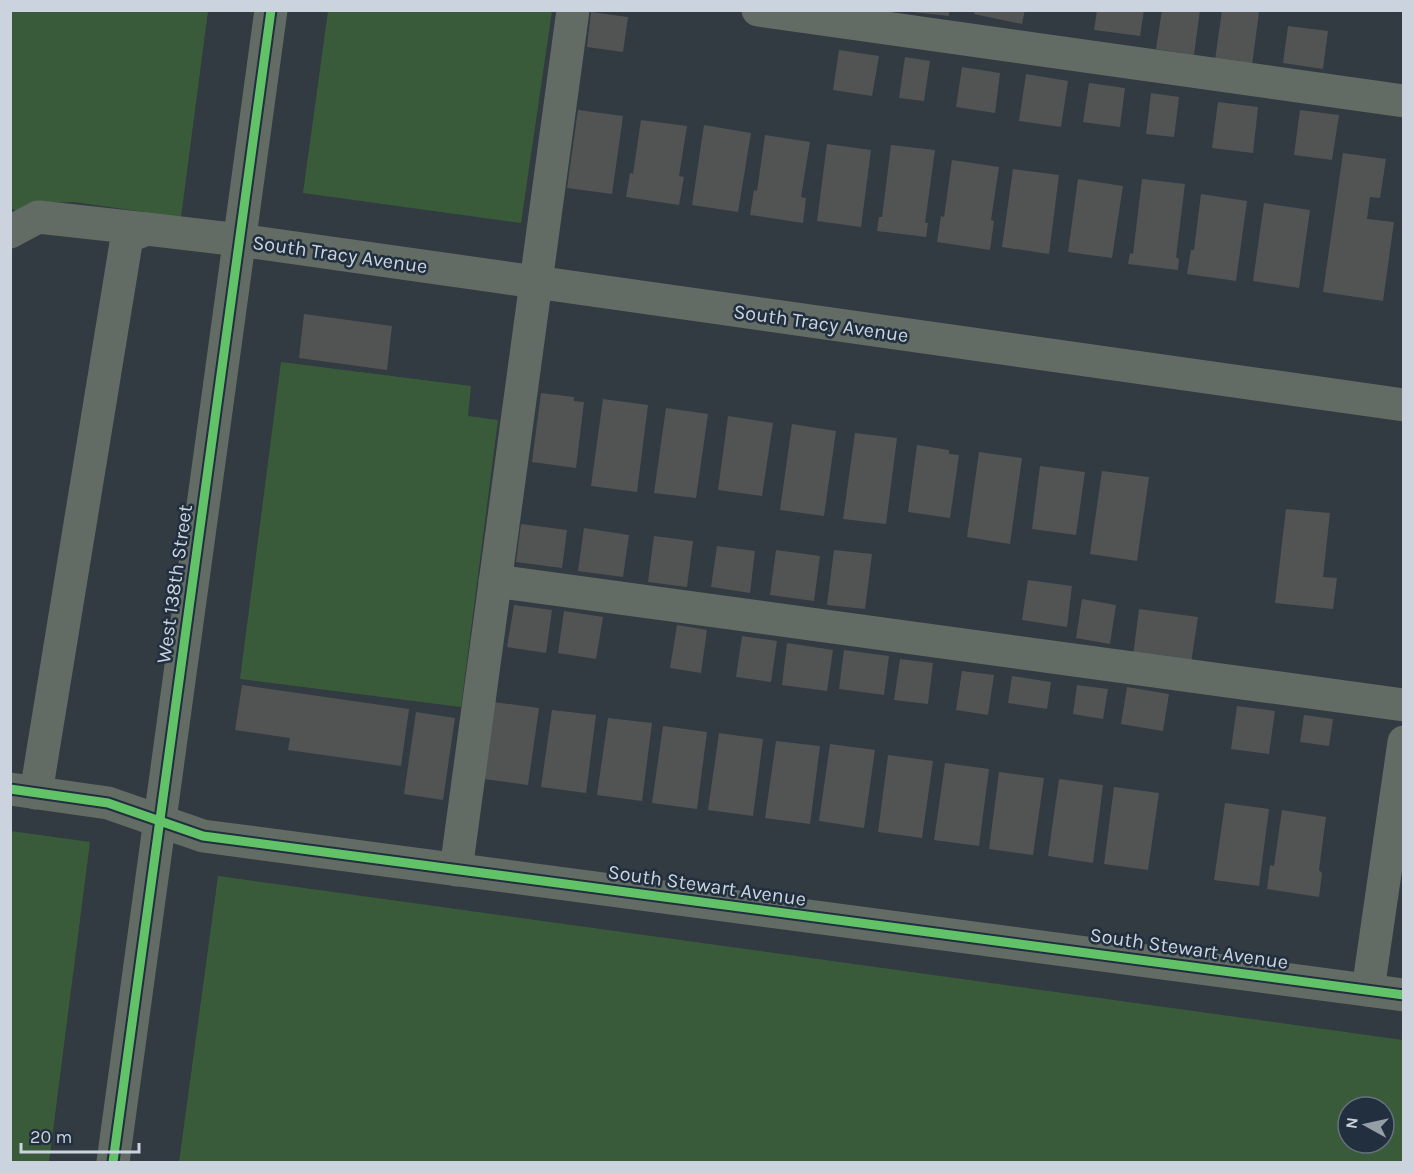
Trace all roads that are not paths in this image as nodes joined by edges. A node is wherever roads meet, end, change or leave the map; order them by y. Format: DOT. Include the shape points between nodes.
graph roads {
  1 [pos="271,10"];
  2 [pos="573,10"];
  3 [pos="758,10"];
  4 [pos="1404,100"];
  5 [pos="147,230"];
  6 [pos="10,232"];
  7 [pos="239,240"];
  8 [pos="536,282"];
  9 [pos="1404,405"];
  10 [pos="495,580"];
  11 [pos="1404,705"];
  12 [pos="1404,742"];
  13 [pos="23,791"];
  14 [pos="160,821"];
  15 [pos="456,870"];
  16 [pos="1368,990"];
  17 [pos="1404,995"];
  18 [pos="113,1162"];
  1 -- 7 [label="street, West 138th Street"];
  2 -- 8 [label="street"];
  3 -- 4 [label="street"];
  5 -- 6 [label="street, South Tracy Avenue" via="38,217"];
  5 -- 7 [label="street, South Tracy Avenue"];
  5 -- 13 [label="street" via="127,237"];
  7 -- 8 [label="street, South Tracy Avenue"];
  7 -- 14 [label="street, West 138th Street"];
  8 -- 9 [label="street, South Tracy Avenue"];
  8 -- 10 [label="street"];
  10 -- 11 [label="street"];
  10 -- 15 [label="street"];
  12 -- 16 [label="street"];
  13 -- 14 [label="street, South Stewart Avenue" via="108,803"];
  14 -- 15 [label="street, South Stewart Avenue" via="203,836"];
  14 -- 18 [label="street, West 138th Street"];
  15 -- 16 [label="street, South Stewart Avenue"];
  16 -- 17 [label="street, South Stewart Avenue"];
}
